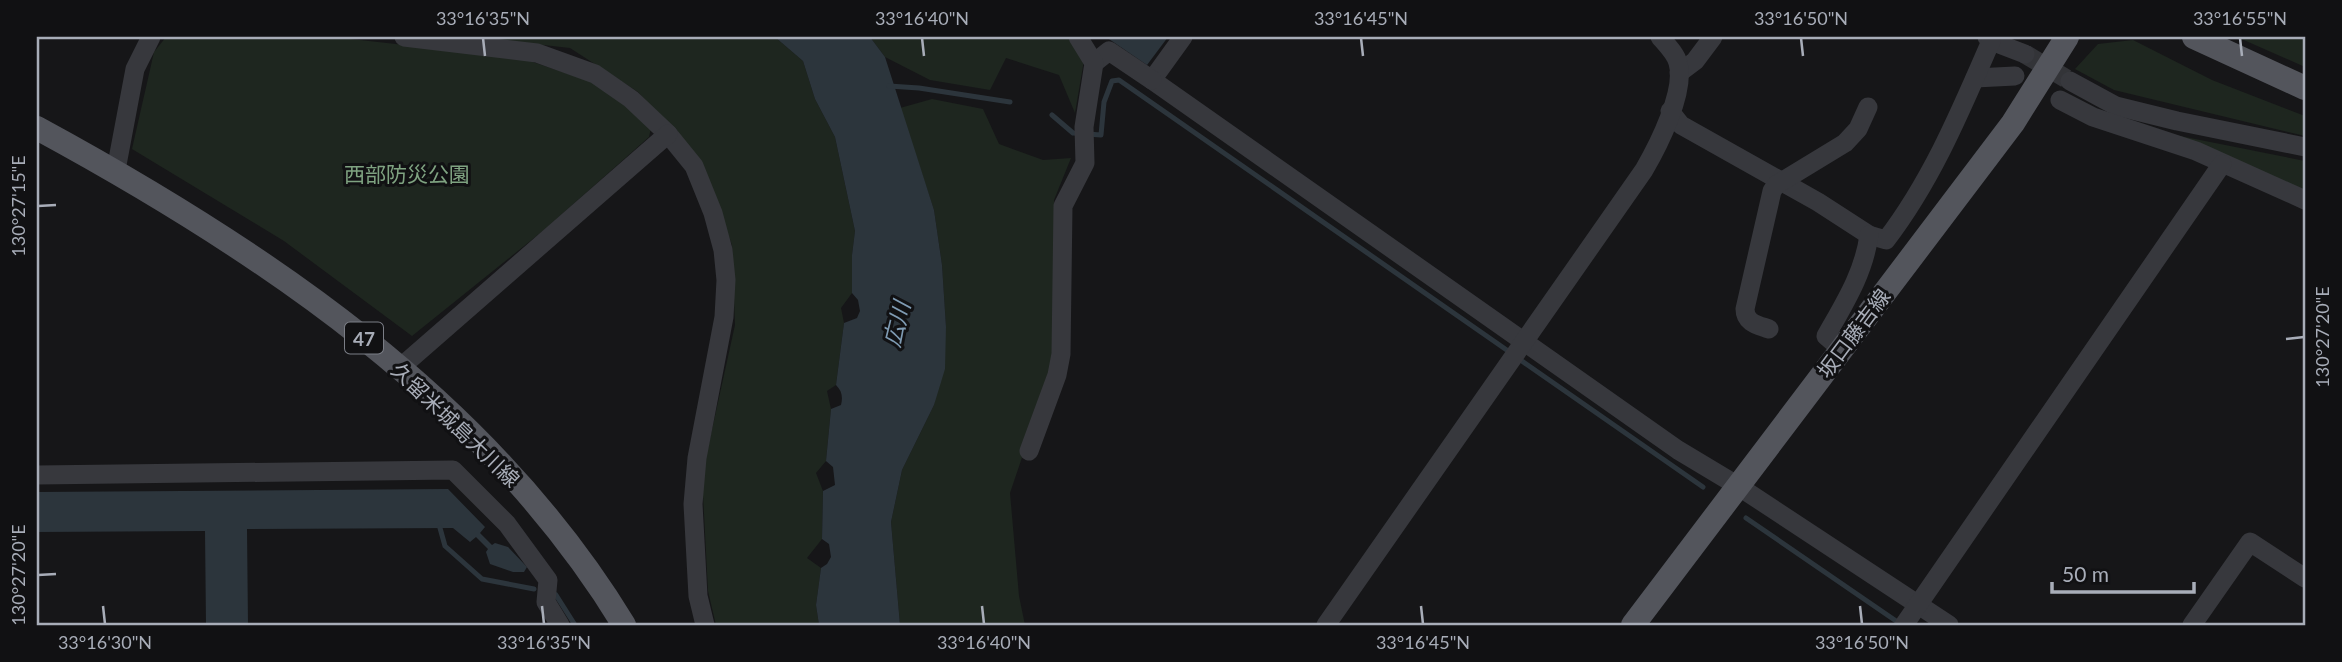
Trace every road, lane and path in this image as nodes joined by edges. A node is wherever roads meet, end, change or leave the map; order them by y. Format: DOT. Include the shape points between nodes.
graph roads {
  1 [pos="151,37"];
  2 [pos="404,37"];
  3 [pos="1078,37"];
  4 [pos="1183,37"];
  5 [pos="1660,37"];
  6 [pos="1713,37"];
  7 [pos="2067,37"];
  8 [pos="2194,37"];
  9 [pos="1989,39"];
  10 [pos="2025,54"];
  11 [pos="1094,63"];
  12 [pos="1679,73"];
  13 [pos="2015,76"];
  14 [pos="1975,78"];
  15 [pos="1152,80"];
  16 [pos="2070,81"];
  17 [pos="2305,88"];
  18 [pos="2060,100"];
  19 [pos="1868,107"];
  20 [pos="1670,111"];
  21 [pos="37,128"];
  22 [pos="668,134"];
  23 [pos="2305,147"];
  24 [pos="2222,164"];
  25 [pos="116,170"];
  26 [pos="1782,181"];
  27 [pos="2305,200"];
  28 [pos="1869,235"];
  29 [pos="1769,329"];
  30 [pos="1524,344"];
  31 [pos="1840,348"];
  32 [pos="401,367"];
  33 [pos="1029,452"];
  34 [pos="37,475"];
  35 [pos="1738,486"];
  36 [pos="2305,578"];
  37 [pos="1919,604"];
  38 [pos="561,625"];
  39 [pos="624,625"];
  40 [pos="705,625"];
  41 [pos="1326,625"];
  42 [pos="1633,625"];
  43 [pos="1904,625"];
  44 [pos="1950,625"];
  45 [pos="2192,625"];
  1 -- 25 [label="street" via="135,69"];
  2 -- 22 [label="street" via="537,53 595,74 631,99"];
  3 -- 11 [label="street"];
  4 -- 15 [label="street"];
  5 -- 12 [label="street" via="1678,61"];
  6 -- 12 [label="street"];
  7 -- 31 [label="main road, 坂口藤吉線" via="2013,122"];
  8 -- 17 [label="main road"];
  9 -- 10 [label="street"];
  9 -- 14 [label="street"];
  11 -- 15 [label="street" via="1109,51"];
  11 -- 33 [label="street" via="1084,163 1063,206 1061,354"];
  12 -- 20 [label="street"];
  13 -- 14 [label="street"];
  14 -- 28 [label="street" via="1951,132 1899,223 1886,240"];
  15 -- 30 [label="street"];
  16 -- 23 [label="street" via="2116,106"];
  18 -- 24 [label="street" via="2093,117"];
  19 -- 26 [label="street" via="1845,143"];
  20 -- 26 [label="street" via="1681,125"];
  20 -- 30 [label="street" via="1658,145 1633,189"];
  21 -- 25 [label="main road, 久留米城島大川線 / 47"];
  22 -- 32 [label="street"];
  22 -- 40 [label="street" via="694,166 708,201 723,250 726,280 693,504 698,596"];
  24 -- 27 [label="street"];
  24 -- 37 [label="street"];
  25 -- 32 [label="main road, 久留米城島大川線 / 47" via="244,250"];
  26 -- 28 [label="street"];
  26 -- 29 [label="street" via="1772,191 1745,309 1749,321"];
  28 -- 31 [label="street" via="1851,292 1826,336"];
  30 -- 35 [label="street"];
  30 -- 41 [label="street"];
  31 -- 35 [label="main road, 坂口藤吉線"];
  32 -- 39 [label="main road, 久留米城島大川線 / 47" via="528,495 602,589"];
  34 -- 38 [label="street" via="453,470 507,524 548,580 546,602"];
  35 -- 37 [label="street"];
  35 -- 42 [label="main road, 坂口藤吉線"];
  36 -- 45 [label="street" via="2250,542"];
  37 -- 43 [label="street"];
  37 -- 44 [label="street"];
}
